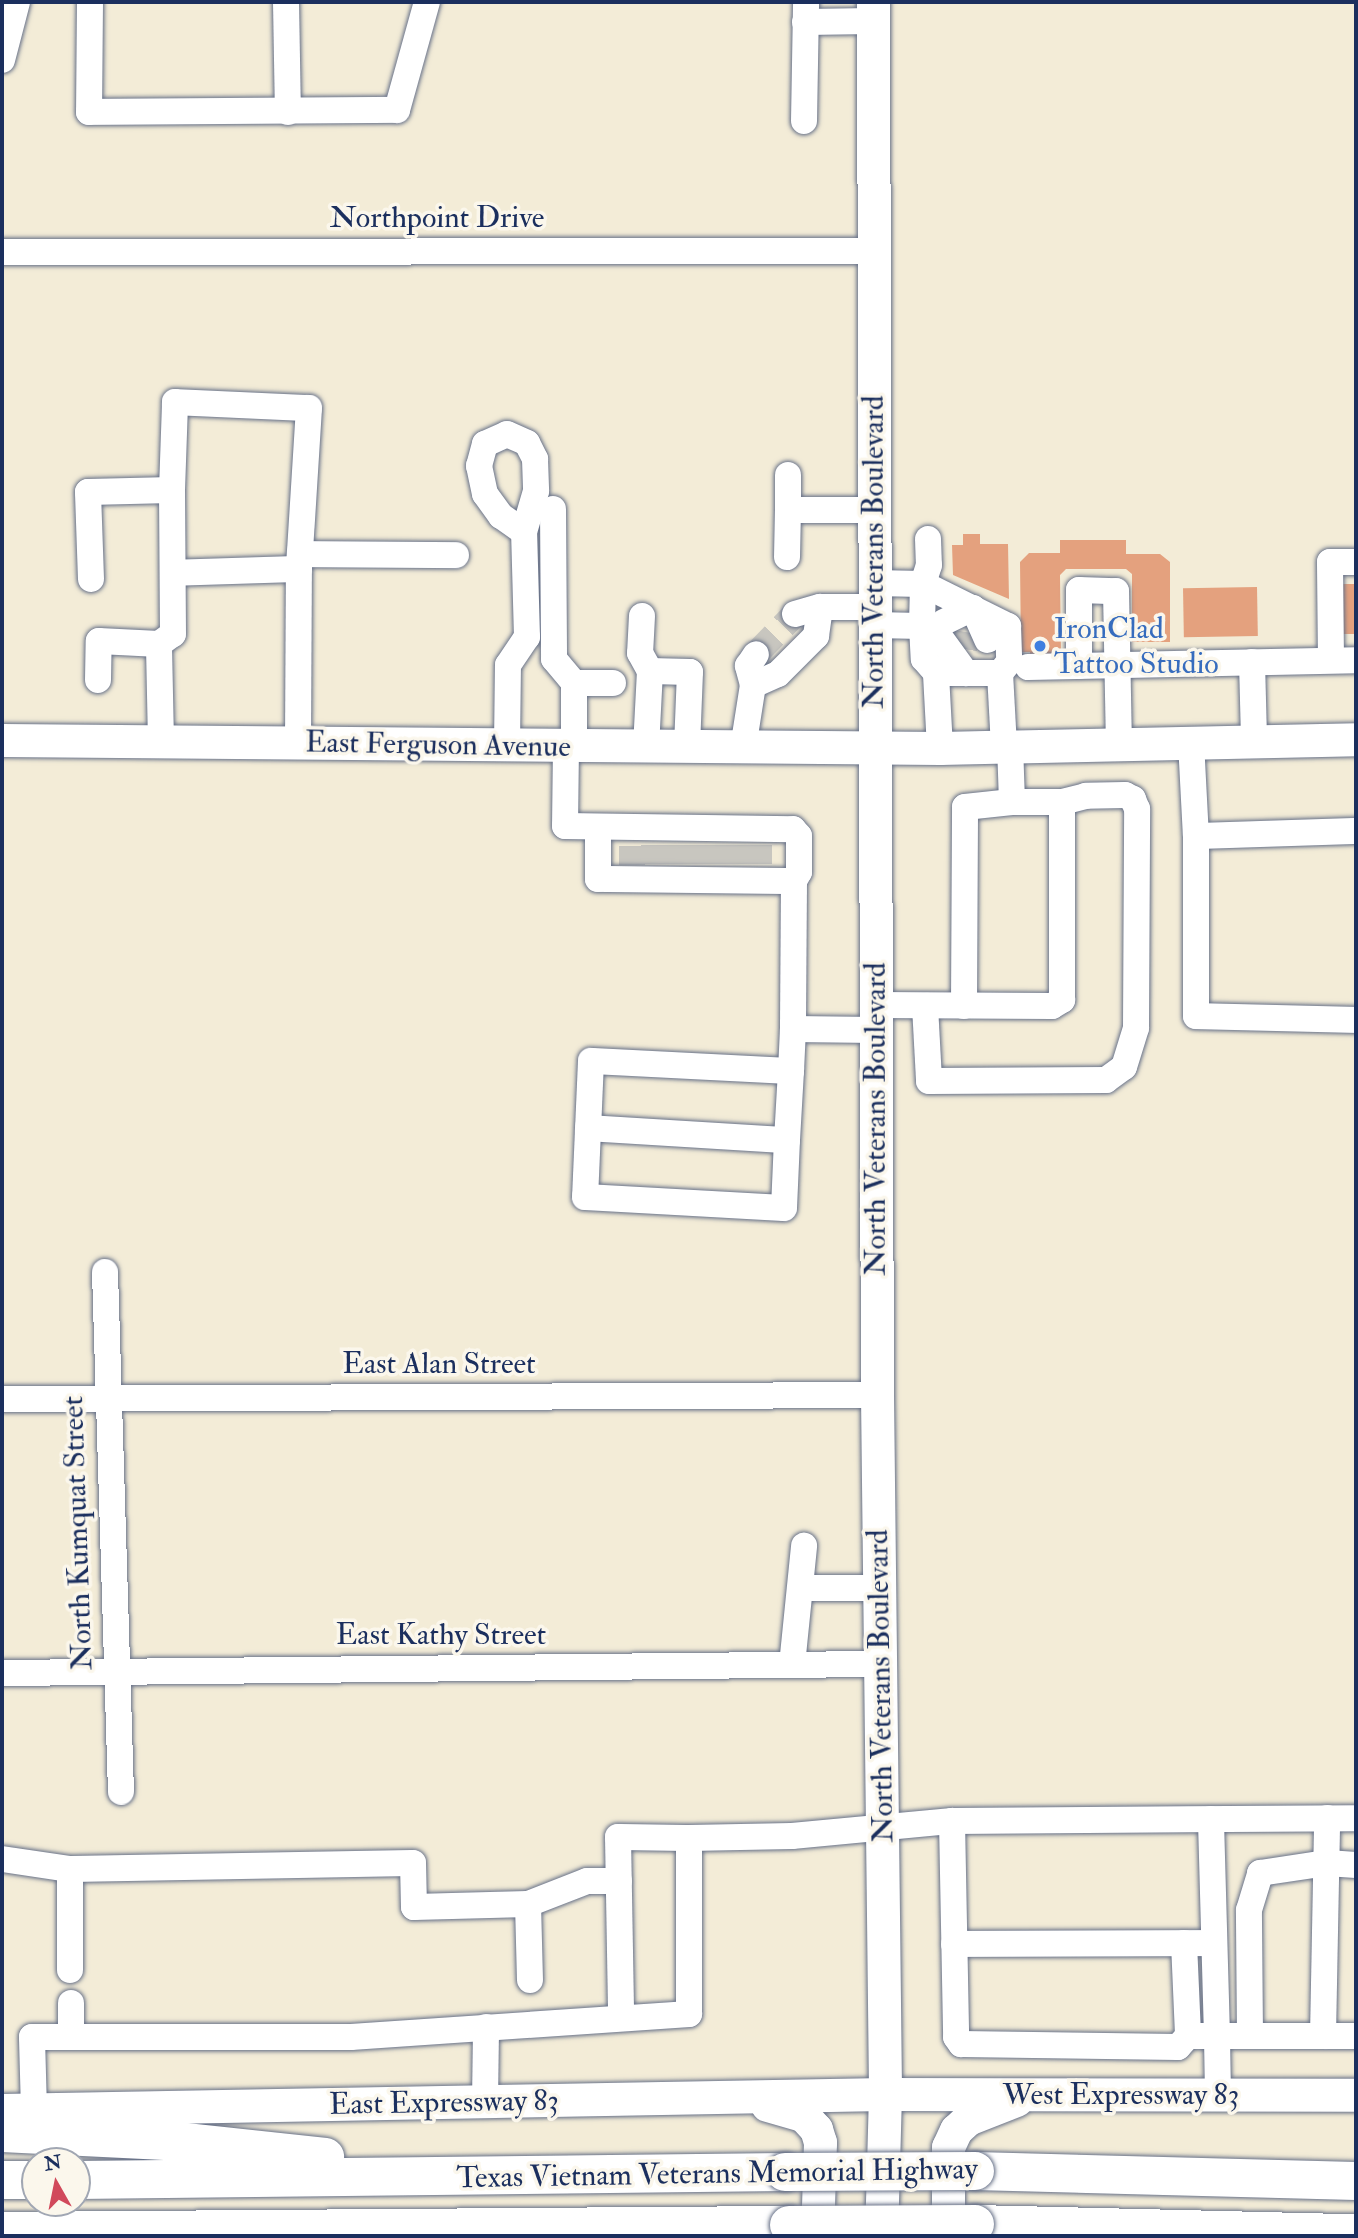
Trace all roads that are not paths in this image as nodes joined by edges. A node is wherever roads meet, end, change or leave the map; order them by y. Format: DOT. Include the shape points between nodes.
graph roads {
  1 [pos="17,2"];
  2 [pos="90,2"];
  3 [pos="286,2"];
  4 [pos="427,2"];
  5 [pos="873,11"];
  6 [pos="805,12"];
  7 [pos="2,60"];
  8 [pos="288,112"];
  9 [pos="804,121"];
  10 [pos="873,251"];
  11 [pos="2,252"];
  12 [pos="788,475"];
  13 [pos="172,490"];
  14 [pos="553,509"];
  15 [pos="788,510"];
  16 [pos="873,510"];
  17 [pos="524,532"];
  18 [pos="928,539"];
  19 [pos="456,555"];
  20 [pos="787,557"];
  21 [pos="299,562"];
  22 [pos="1356,562"];
  23 [pos="173,573"];
  24 [pos="91,579"];
  25 [pos="923,584"];
  26 [pos="874,605"];
  27 [pos="642,616"];
  28 [pos="965,642"];
  29 [pos="159,644"];
  30 [pos="756,654"];
  31 [pos="1344,660"];
  32 [pos="1252,662"];
  33 [pos="1117,665"];
  34 [pos="1079,666"];
  35 [pos="1028,667"];
  36 [pos="650,671"];
  37 [pos="936,673"];
  38 [pos="99,680"];
  39 [pos="573,683"];
  40 [pos="614,683"];
  41 [pos="753,685"];
  42 [pos="1356,739"];
  43 [pos="2,740"];
  44 [pos="1254,741"];
  45 [pos="161,742"];
  46 [pos="1191,742"];
  47 [pos="298,744"];
  48 [pos="1119,744"];
  49 [pos="507,746"];
  50 [pos="570,746"];
  51 [pos="1007,746"];
  52 [pos="646,747"];
  53 [pos="687,747"];
  54 [pos="875,747"];
  55 [pos="743,748"];
  56 [pos="940,748"];
  57 [pos="1012,802"];
  58 [pos="1062,802"];
  59 [pos="598,827"];
  60 [pos="1356,831"];
  61 [pos="1196,836"];
  62 [pos="696,854"];
  63 [pos="794,881"];
  64 [pos="925,1006"];
  65 [pos="964,1006"];
  66 [pos="876,1018"];
  67 [pos="1356,1020"];
  68 [pos="793,1029"];
  69 [pos="791,1071"];
  70 [pos="587,1128"];
  71 [pos="787,1140"];
  72 [pos="105,1272"];
  73 [pos="877,1395"];
  74 [pos="2,1399"];
  75 [pos="107,1399"];
  76 [pos="804,1546"];
  77 [pos="803,1588"];
  78 [pos="879,1588"];
  79 [pos="880,1664"];
  80 [pos="792,1665"];
  81 [pos="115,1671"];
  82 [pos="2,1673"];
  83 [pos="121,1792"];
  84 [pos="1327,1818"];
  85 [pos="1356,1818"];
  86 [pos="1211,1819"];
  87 [pos="952,1821"];
  88 [pos="882,1829"];
  89 [pos="689,1838"];
  90 [pos="2,1859"];
  91 [pos="1327,1863"];
  92 [pos="1356,1865"];
  93 [pos="69,1870"];
  94 [pos="619,1881"];
  95 [pos="528,1904"];
  96 [pos="1214,1942"];
  97 [pos="1184,1943"];
  98 [pos="954,1944"];
  99 [pos="70,1970"];
  100 [pos="530,1980"];
  101 [pos="71,2003"];
  102 [pos="621,2016"];
  103 [pos="486,2027"];
  104 [pos="1188,2036"];
  105 [pos="1217,2036"];
  106 [pos="1250,2036"];
  107 [pos="1323,2036"];
  108 [pos="1356,2036"];
  109 [pos="71,2037"];
  110 [pos="885,2094"];
  111 [pos="1031,2094"];
  112 [pos="1218,2095"];
  113 [pos="1356,2095"];
  114 [pos="721,2097"];
  115 [pos="485,2102"];
  116 [pos="18,2110"];
  117 [pos="2,2133"];
  118 [pos="452,2177"];
  119 [pos="2,2180"];
  120 [pos="21,2180"];
  121 [pos="91,2180"];
  122 [pos="1356,2181"];
  123 [pos="962,2230"];
  124 [pos="2,2231"];
  125 [pos="803,2231"];
  126 [pos="87,2233"];
  127 [pos="1356,2233"];
  128 [pos="881,2236"];
  1 -- 7 [label="street"];
  2 -- 8 [label="street" via="89,112"];
  3 -- 8 [label="street"];
  4 -- 8 [label="street" via="397,110"];
  5 -- 6 [label="street"];
  5 -- 10 [label="main road, North Veterans Boulevard"];
  6 -- 9 [label="street"];
  10 -- 11 [label="street, Northpoint Drive"];
  10 -- 16 [label="main road, North Veterans Boulevard"];
  12 -- 15 [label="street"];
  13 -- 21 [label="street" via="175,402 309,408"];
  13 -- 23 [label="street"];
  13 -- 24 [label="street" via="88,492"];
  14 -- 39 [label="street" via="554,659"];
  15 -- 16 [label="street"];
  15 -- 20 [label="street"];
  16 -- 26 [label="main road, North Veterans Boulevard"];
  17 -- 49 [label="street" via="527,636 509,665"];
  18 -- 25 [label="street" via="929,565"];
  19 -- 21 [label="street"];
  21 -- 23 [label="street"];
  21 -- 47 [label="street"];
  22 -- 31 [label="street" via="1330,562"];
  23 -- 29 [label="street" via="173,634"];
  25 -- 26 [label="street"];
  25 -- 28 [label="street"];
  25 -- 28 [label="street"];
  26 -- 28 [label="street"];
  26 -- 41 [label="street" via="808,610 816,636 778,674"];
  26 -- 54 [label="main road, North Veterans Boulevard"];
  27 -- 36 [label="street" via="640,653"];
  28 -- 37 [label="street"];
  28 -- 37 [label="street" via="924,659"];
  28 -- 51 [label="street"];
  29 -- 38 [label="street" via="99,641"];
  29 -- 45 [label="street"];
  30 -- 41 [label="street" via="748,666"];
  31 -- 32 [label="street"];
  32 -- 33 [label="street"];
  32 -- 44 [label="street"];
  33 -- 34 [label="street"];
  33 -- 34 [label="street" via="1116,591 1079,590"];
  33 -- 48 [label="street"];
  34 -- 35 [label="street"];
  36 -- 52 [label="street"];
  36 -- 53 [label="street" via="690,672"];
  37 -- 56 [label="street"];
  39 -- 40 [label="street"];
  39 -- 50 [label="street"];
  41 -- 55 [label="street"];
  42 -- 44 [label="main road, East Ferguson Avenue"];
  43 -- 45 [label="main road, East Ferguson Avenue"];
  44 -- 46 [label="main road, East Ferguson Avenue"];
  45 -- 47 [label="main road, East Ferguson Avenue"];
  46 -- 48 [label="main road, East Ferguson Avenue"];
  46 -- 61 [label="street"];
  47 -- 49 [label="main road, East Ferguson Avenue"];
  48 -- 51 [label="main road, East Ferguson Avenue"];
  49 -- 50 [label="main road, East Ferguson Avenue"];
  50 -- 52 [label="main road, East Ferguson Avenue"];
  50 -- 59 [label="street" via="565,826"];
  51 -- 56 [label="main road, East Ferguson Avenue"];
  51 -- 57 [label="street"];
  52 -- 53 [label="main road, East Ferguson Avenue"];
  53 -- 55 [label="main road, East Ferguson Avenue"];
  54 -- 55 [label="main road, East Ferguson Avenue"];
  54 -- 56 [label="main road, East Ferguson Avenue"];
  54 -- 66 [label="main road, North Veterans Boulevard"];
  57 -- 58 [label="street"];
  57 -- 65 [label="street" via="965,807"];
  58 -- 64 [label="street" via="1125,795 1137,809 1136,1028 1124,1068 1106,1080 929,1081"];
  58 -- 65 [label="street" via="1062,999 1052,1006"];
  59 -- 62 [label="street"];
  59 -- 62 [label="street" via="598,879"];
  60 -- 61 [label="street"];
  61 -- 67 [label="street" via="1196,1016"];
  62 -- 63 [label="street"];
  62 -- 63 [label="street" via="793,829 799,836 799,872"];
  63 -- 68 [label="street"];
  64 -- 65 [label="street"];
  64 -- 66 [label="street"];
  66 -- 68 [label="street"];
  66 -- 73 [label="main road, North Veterans Boulevard"];
  68 -- 69 [label="street"];
  69 -- 70 [label="street" via="591,1061"];
  69 -- 71 [label="street"];
  70 -- 71 [label="street"];
  70 -- 71 [label="street" via="585,1197 785,1208"];
  72 -- 75 [label="street, North Kumquat Street"];
  73 -- 75 [label="street, East Alan Street"];
  73 -- 78 [label="main road, North Veterans Boulevard"];
  74 -- 75 [label="street, East Alan Street"];
  75 -- 81 [label="street, North Kumquat Street"];
  76 -- 77 [label="street"];
  77 -- 78 [label="street"];
  77 -- 80 [label="street"];
  78 -- 79 [label="main road, North Veterans Boulevard"];
  79 -- 80 [label="street, East Kathy Street"];
  79 -- 88 [label="main road, North Veterans Boulevard"];
  80 -- 81 [label="street, East Kathy Street"];
  81 -- 82 [label="street, East Kathy Street"];
  81 -- 83 [label="street, North Kumquat Street"];
  84 -- 85 [label="street"];
  84 -- 86 [label="street"];
  84 -- 91 [label="street"];
  86 -- 87 [label="street"];
  86 -- 96 [label="street"];
  87 -- 88 [label="street"];
  87 -- 98 [label="street"];
  88 -- 89 [label="street"];
  88 -- 110 [label="main road, North Veterans Boulevard"];
  89 -- 94 [label="street" via="618,1837"];
  89 -- 102 [label="street" via="689,2014"];
  90 -- 93 [label="street"];
  91 -- 92 [label="street"];
  91 -- 106 [label="street" via="1270,1869 1255,1880 1249,1910"];
  91 -- 107 [label="street"];
  93 -- 95 [label="street" via="413,1863 414,1907"];
  93 -- 99 [label="street"];
  94 -- 95 [label="street" via="587,1881"];
  94 -- 102 [label="street"];
  95 -- 100 [label="street"];
  96 -- 97 [label="street"];
  96 -- 105 [label="street"];
  97 -- 98 [label="street"];
  97 -- 104 [label="street"];
  98 -- 104 [label="street" via="956,2037 961,2044 1178,2047"];
  101 -- 109 [label="street"];
  102 -- 103 [label="street"];
  103 -- 109 [label="street" via="351,2037"];
  103 -- 115 [label="street"];
  104 -- 105 [label="street"];
  105 -- 106 [label="street"];
  105 -- 112 [label="street"];
  106 -- 107 [label="street"];
  107 -- 108 [label="street"];
  109 -- 116 [label="street" via="33,2037"];
  110 -- 111 [label="main road, West Expressway 83"];
  110 -- 114 [label="main road, East Expressway 83"];
  110 -- 128 [label="main road, North Veterans Boulevard"];
  111 -- 112 [label="main road, West Expressway 83"];
  111 -- 123 [label="main road" via="968,2119 956,2130 948,2147"];
  112 -- 113 [label="main road, West Expressway 83"];
  114 -- 115 [label="main road, East Expressway 83"];
  114 -- 125 [label="main road" via="790,2110 811,2120 820,2142"];
  115 -- 116 [label="main road, East Expressway 83"];
  117 -- 118 [label="highway" via="185,2141"];
  118 -- 121 [label="highway, Texas Vietnam Veterans Memorial Highway"];
  118 -- 122 [label="highway, Texas Vietnam Veterans Memorial Highway, bridge" via="975,2171"];
  119 -- 120 [label="highway"];
  123 -- 125 [label="highway, Texas Vietnam Veterans Memorial Highway, bridge"];
  123 -- 127 [label="highway, Texas Vietnam Veterans Memorial Highway"];
  124 -- 126 [label="highway, Texas Vietnam Veterans Memorial Highway"];
  125 -- 126 [label="highway, Texas Vietnam Veterans Memorial Highway"];
}
